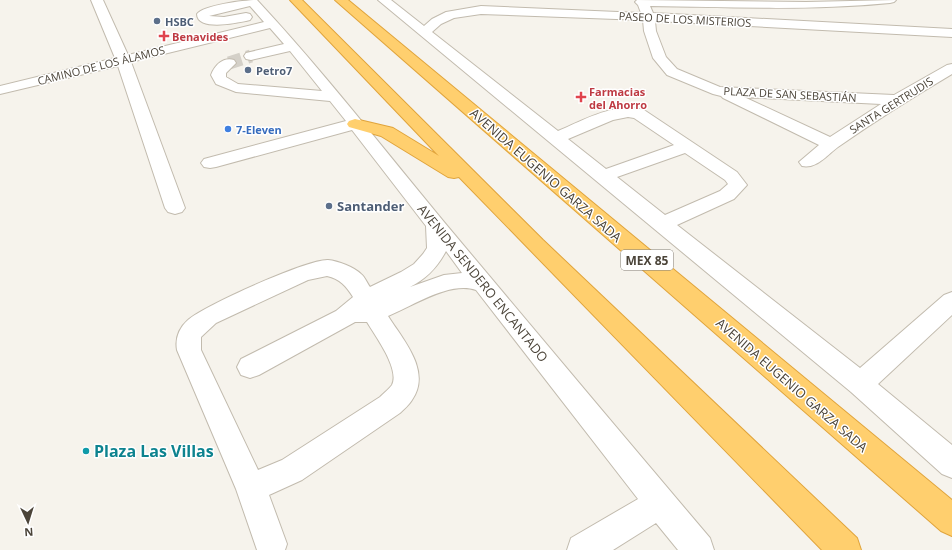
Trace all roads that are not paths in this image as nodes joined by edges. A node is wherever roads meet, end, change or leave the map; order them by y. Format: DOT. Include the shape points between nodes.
graph roads {
  1 [pos="97,0"];
  2 [pos="296,0"];
  3 [pos="341,0"];
  4 [pos="384,0"];
  5 [pos="505,0"];
  6 [pos="528,0"];
  7 [pos="890,0"];
  8 [pos="642,1"];
  9 [pos="627,2"];
  10 [pos="809,2"];
  11 [pos="259,10"];
  12 [pos="649,18"];
  13 [pos="425,32"];
  14 [pos="952,32"];
  15 [pos="292,46"];
  16 [pos="251,56"];
  17 [pos="123,60"];
  18 [pos="229,63"];
  19 [pos="952,68"];
  20 [pos="0,90"];
  21 [pos="718,91"];
  22 [pos="335,97"];
  23 [pos="896,100"];
  24 [pos="356,124"];
  25 [pos="556,138"];
  26 [pos="831,144"];
  27 [pos="687,146"];
  28 [pos="808,162"];
  29 [pos="210,163"];
  30 [pos="603,176"];
  31 [pos="499,207"];
  32 [pos="175,208"];
  33 [pos="662,224"];
  34 [pos="436,225"];
  35 [pos="484,285"];
  36 [pos="952,301"];
  37 [pos="370,305"];
  38 [pos="250,367"];
  39 [pos="860,384"];
  40 [pos="952,464"];
  41 [pos="251,488"];
  42 [pos="660,503"];
  43 [pos="952,520"];
  44 [pos="271,544"];
  45 [pos="583,550"];
  46 [pos="698,550"];
  47 [pos="845,550"];
  1 -- 17 [label="street"];
  2 -- 31 [label="highway"];
  3 -- 43 [label="highway, AVENIDA EUGENIO GARZA SADA / MEX 85"];
  4 -- 13 [label="street"];
  5 -- 6 [label="street"];
  7 -- 10 [label="street, PASEO DE LOS MISTERIOS" via="849,4"];
  8 -- 9 [label="street, PASEO DE LOS MISTERIOS"];
  8 -- 10 [label="street, PASEO DE LOS MISTERIOS"];
  8 -- 12 [label="street, PLAZA DE SAN SEBASTIÁN"];
  11 -- 15 [label="street, AVENIDA SENDERO ENCANTADO"];
  11 -- 17 [label="street, CAMINO DE LOS ÁLAMOS"];
  12 -- 13 [label="street, PASEO DE LOS MISTERIOS" via="480,10 440,17"];
  12 -- 14 [label="street, PASEO DE LOS MISTERIOS"];
  12 -- 21 [label="street, PLAZA DE SAN SEBASTIÁN" via="650,31 660,58 672,72"];
  13 -- 25 [label="street"];
  15 -- 16 [label="street"];
  15 -- 22 [label="street, AVENIDA SENDERO ENCANTADO"];
  17 -- 20 [label="street, CAMINO DE LOS ÁLAMOS"];
  17 -- 32 [label="street"];
  18 -- 22 [label="street" via="220,69 218,74 223,84 236,88"];
  19 -- 23 [label="street, SANTA GERTRUDIS"];
  21 -- 23 [label="street, PLAZA DE SAN SEBASTIÁN"];
  21 -- 26 [label="street"];
  22 -- 24 [label="street, AVENIDA SENDERO ENCANTADO"];
  23 -- 26 [label="street, SANTA GERTRUDIS"];
  24 -- 29 [label="street"];
  24 -- 31 [label="highway" via="387,132 451,171"];
  24 -- 34 [label="street, AVENIDA SENDERO ENCANTADO"];
  25 -- 27 [label="street" via="616,114 628,112 638,113"];
  25 -- 30 [label="street"];
  26 -- 28 [label="street, SANTA GERTRUDIS"];
  27 -- 30 [label="street"];
  27 -- 33 [label="street" via="731,176 738,184 727,195"];
  30 -- 33 [label="street"];
  31 -- 47 [label="highway"];
  33 -- 39 [label="street"];
  34 -- 35 [label="street, AVENIDA SENDERO ENCANTADO"];
  34 -- 37 [label="street" via="436,248 431,260"];
  35 -- 37 [label="street" via="475,280 435,286"];
  35 -- 42 [label="street, AVENIDA SENDERO ENCANTADO"];
  36 -- 39 [label="street"];
  37 -- 38 [label="street"];
  37 -- 41 [label="street" via="404,363 407,377 403,392 390,405 292,470"];
  37 -- 41 [label="street" via="354,280 342,272 327,268 303,273 208,317 195,327 188,337 189,350"];
  39 -- 40 [label="street"];
  41 -- 44 [label="street"];
  42 -- 45 [label="street"];
  42 -- 46 [label="street, AVENIDA SENDERO ENCANTADO"];
}
